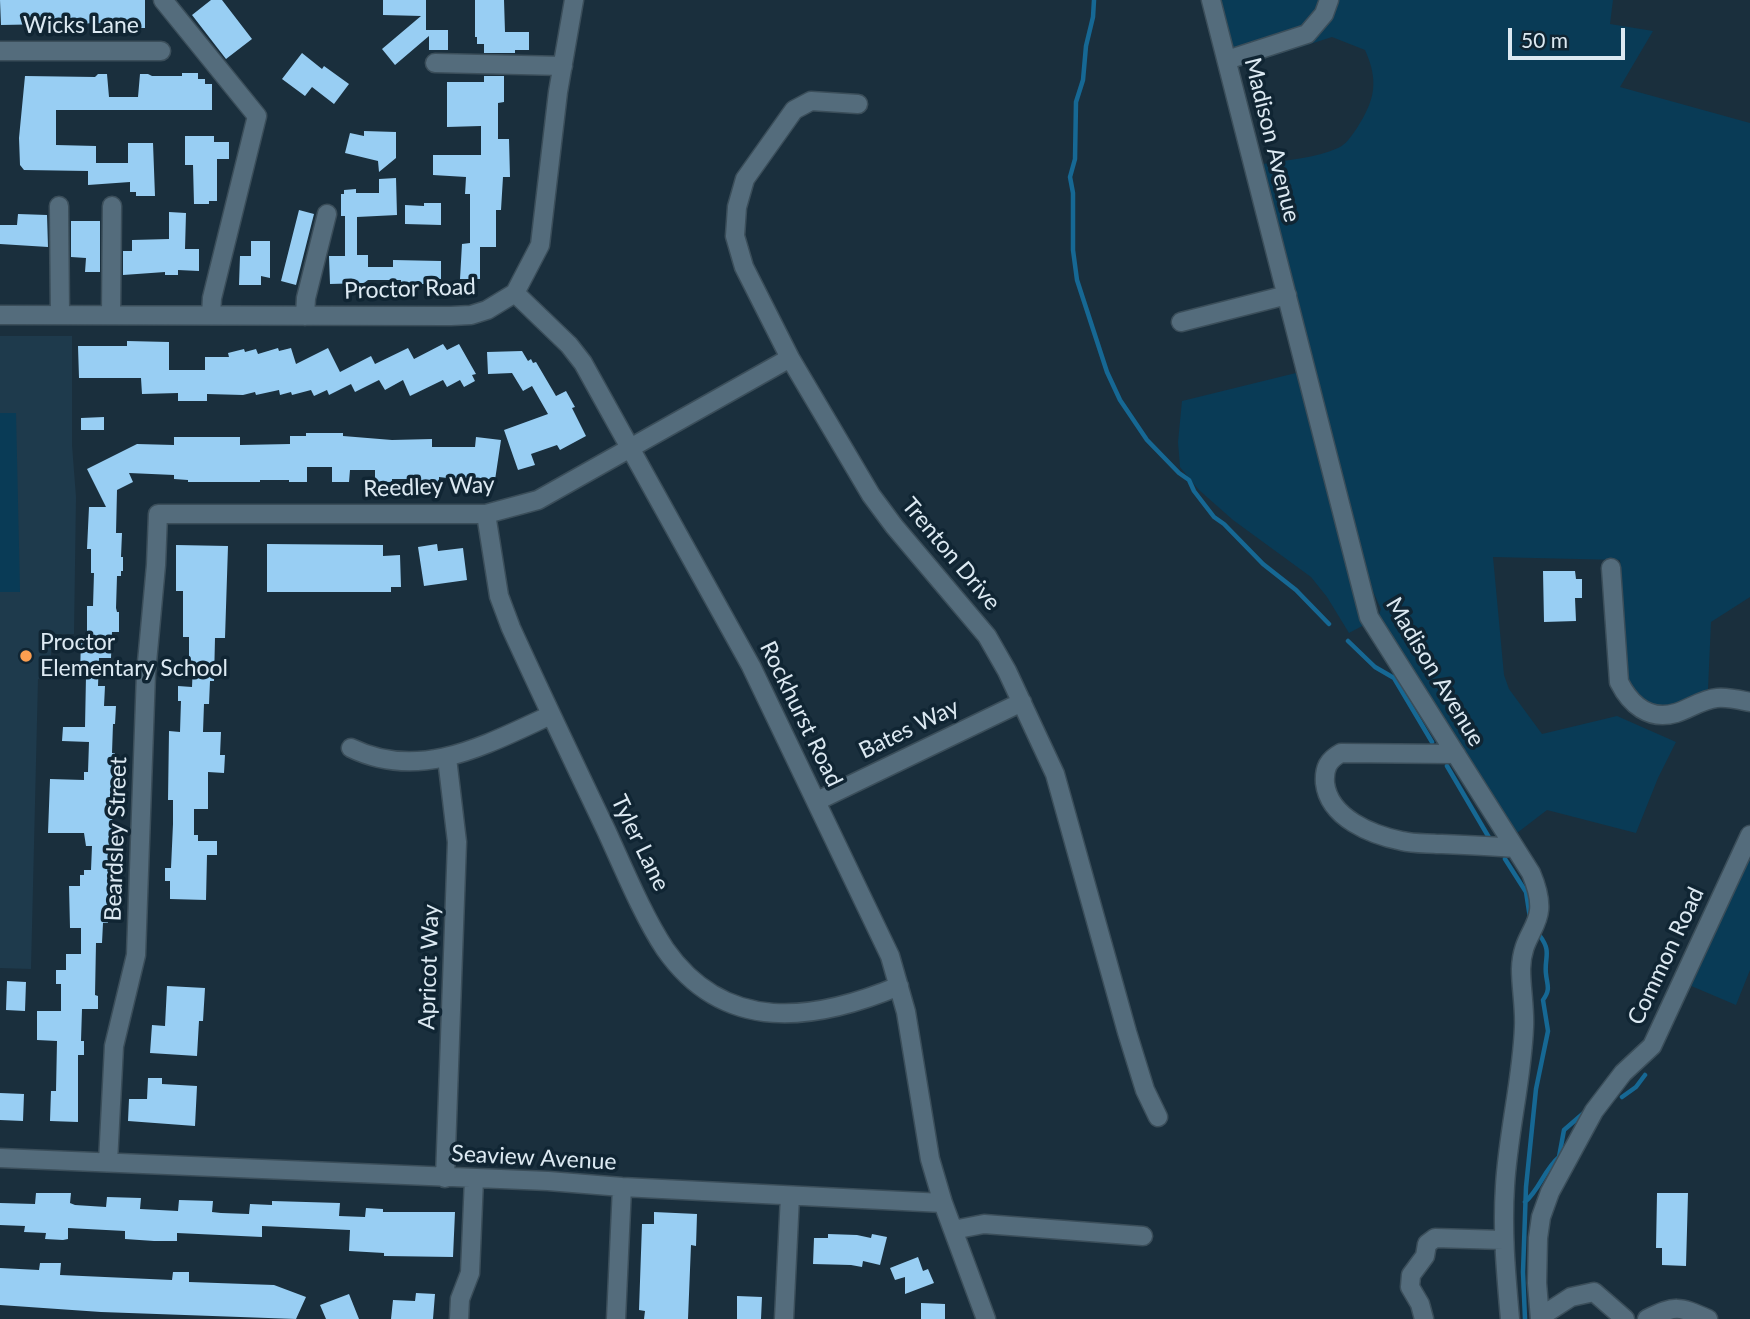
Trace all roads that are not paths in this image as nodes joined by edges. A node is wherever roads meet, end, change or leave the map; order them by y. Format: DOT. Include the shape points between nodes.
graph roads {
  1 [pos="163,0"];
  2 [pos="574,0"];
  3 [pos="1211,0"];
  4 [pos="1329,0"];
  5 [pos="0,51"];
  6 [pos="161,51"];
  7 [pos="1227,60"];
  8 [pos="435,63"];
  9 [pos="563,66"];
  10 [pos="858,104"];
  11 [pos="59,206"];
  12 [pos="112,206"];
  13 [pos="327,214"];
  14 [pos="515,293"];
  15 [pos="1287,295"];
  16 [pos="0,315"];
  17 [pos="60,315"];
  18 [pos="111,315"];
  19 [pos="211,315"];
  20 [pos="306,316"];
  21 [pos="1181,322"];
  22 [pos="790,358"];
  23 [pos="630,449"];
  24 [pos="158,514"];
  25 [pos="486,514"];
  26 [pos="1611,568"];
  27 [pos="1021,702"];
  28 [pos="1750,702"];
  29 [pos="551,715"];
  30 [pos="351,748"];
  31 [pos="1456,754"];
  32 [pos="447,758"];
  33 [pos="817,801"];
  34 [pos="1750,835"];
  35 [pos="1515,848"];
  36 [pos="899,986"];
  37 [pos="1157,1117"];
  38 [pos="0,1158"];
  39 [pos="108,1162"];
  40 [pos="445,1178"];
  41 [pos="474,1179"];
  42 [pos="622,1187"];
  43 [pos="790,1196"];
  44 [pos="943,1203"];
  45 [pos="953,1230"];
  46 [pos="1143,1236"];
  47 [pos="1503,1240"];
  48 [pos="1540,1318"];
  49 [pos="459,1319"];
  50 [pos="616,1319"];
  51 [pos="784,1319"];
  52 [pos="986,1319"];
  53 [pos="1424,1319"];
  54 [pos="1510,1319"];
  55 [pos="1625,1319"];
  56 [pos="1647,1319"];
  57 [pos="1708,1319"];
  1 -- 19 [label="street" via="257,116"];
  2 -- 9 [label="street"];
  3 -- 7 [label="street, Madison Avenue"];
  4 -- 7 [label="street" via="1307,34"];
  5 -- 6 [label="street, Wicks Lane"];
  7 -- 15 [label="street, Madison Avenue"];
  8 -- 9 [label="street"];
  9 -- 14 [label="street" via="540,245"];
  10 -- 22 [label="street, Trenton Drive" via="811,101 794,110 745,179 737,207 735,236 744,267"];
  11 -- 17 [label="street"];
  12 -- 18 [label="street"];
  13 -- 20 [label="street" via="306,298"];
  14 -- 20 [label="street, Proctor Road" via="471,315"];
  14 -- 23 [label="street, Rockhurst Road" via="577,354"];
  15 -- 21 [label="street"];
  15 -- 31 [label="street, Madison Avenue" via="1369,617"];
  16 -- 17 [label="street, Proctor Road"];
  17 -- 18 [label="street, Proctor Road"];
  18 -- 19 [label="street, Proctor Road"];
  19 -- 20 [label="street, Proctor Road"];
  22 -- 23 [label="street, Reedley Way"];
  22 -- 27 [label="street, Trenton Drive" via="871,495 987,636"];
  23 -- 25 [label="street, Reedley Way" via="538,500"];
  23 -- 33 [label="street, Rockhurst Road" via="733,632"];
  24 -- 25 [label="street, Reedley Way"];
  24 -- 39 [label="street, Beardsley Street" via="146,673 136,956 114,1046"];
  25 -- 29 [label="street, Tyler Lane" via="499,597"];
  26 -- 28 [label="street" via="1619,682 1627,699 1654,714 1673,714 1716,698"];
  27 -- 33 [label="street, Bates Way"];
  27 -- 37 [label="street, Trenton Drive" via="1055,774 1130,1044"];
  29 -- 32 [label="street"];
  29 -- 36 [label="street, Tyler Lane" via="664,947 701,986 724,1001 781,1015 810,1013"];
  30 -- 32 [label="street" via="370,757 398,761"];
  31 -- 35 [label="street, Madison Avenue"];
  31 -- 35 [label="street" via="1341,753 1332,757 1325,770 1328,797 1346,818 1404,842"];
  32 -- 40 [label="street, Apricot Way" via="457,842"];
  33 -- 36 [label="street, Rockhurst Road" via="890,956"];
  34 -- 48 [label="street, Common Road" via="1652,1046 1623,1073 1594,1111 1550,1192 1538,1238"];
  35 -- 47 [label="street, Madison Avenue" via="1531,873 1541,907 1521,968 1524,1030 1505,1184"];
  36 -- 44 [label="street, Rockhurst Road" via="930,1159"];
  38 -- 39 [label="street, Seaview Avenue"];
  39 -- 40 [label="street, Seaview Avenue"];
  40 -- 41 [label="street, Seaview Avenue"];
  41 -- 42 [label="street, Seaview Avenue"];
  41 -- 49 [label="street" via="470,1273 460,1299"];
  42 -- 43 [label="street, Seaview Avenue"];
  42 -- 50 [label="street"];
  43 -- 44 [label="street, Seaview Avenue"];
  43 -- 51 [label="street"];
  44 -- 45 [label="street"];
  45 -- 46 [label="street" via="984,1224"];
  45 -- 52 [label="street"];
  47 -- 53 [label="street" via="1436,1238 1427,1244 1410,1287"];
  47 -- 54 [label="street, Madison Avenue"];
  48 -- 55 [label="street" via="1571,1297 1594,1292"];
  56 -- 57 [label="street" via="1676,1307"];
}
